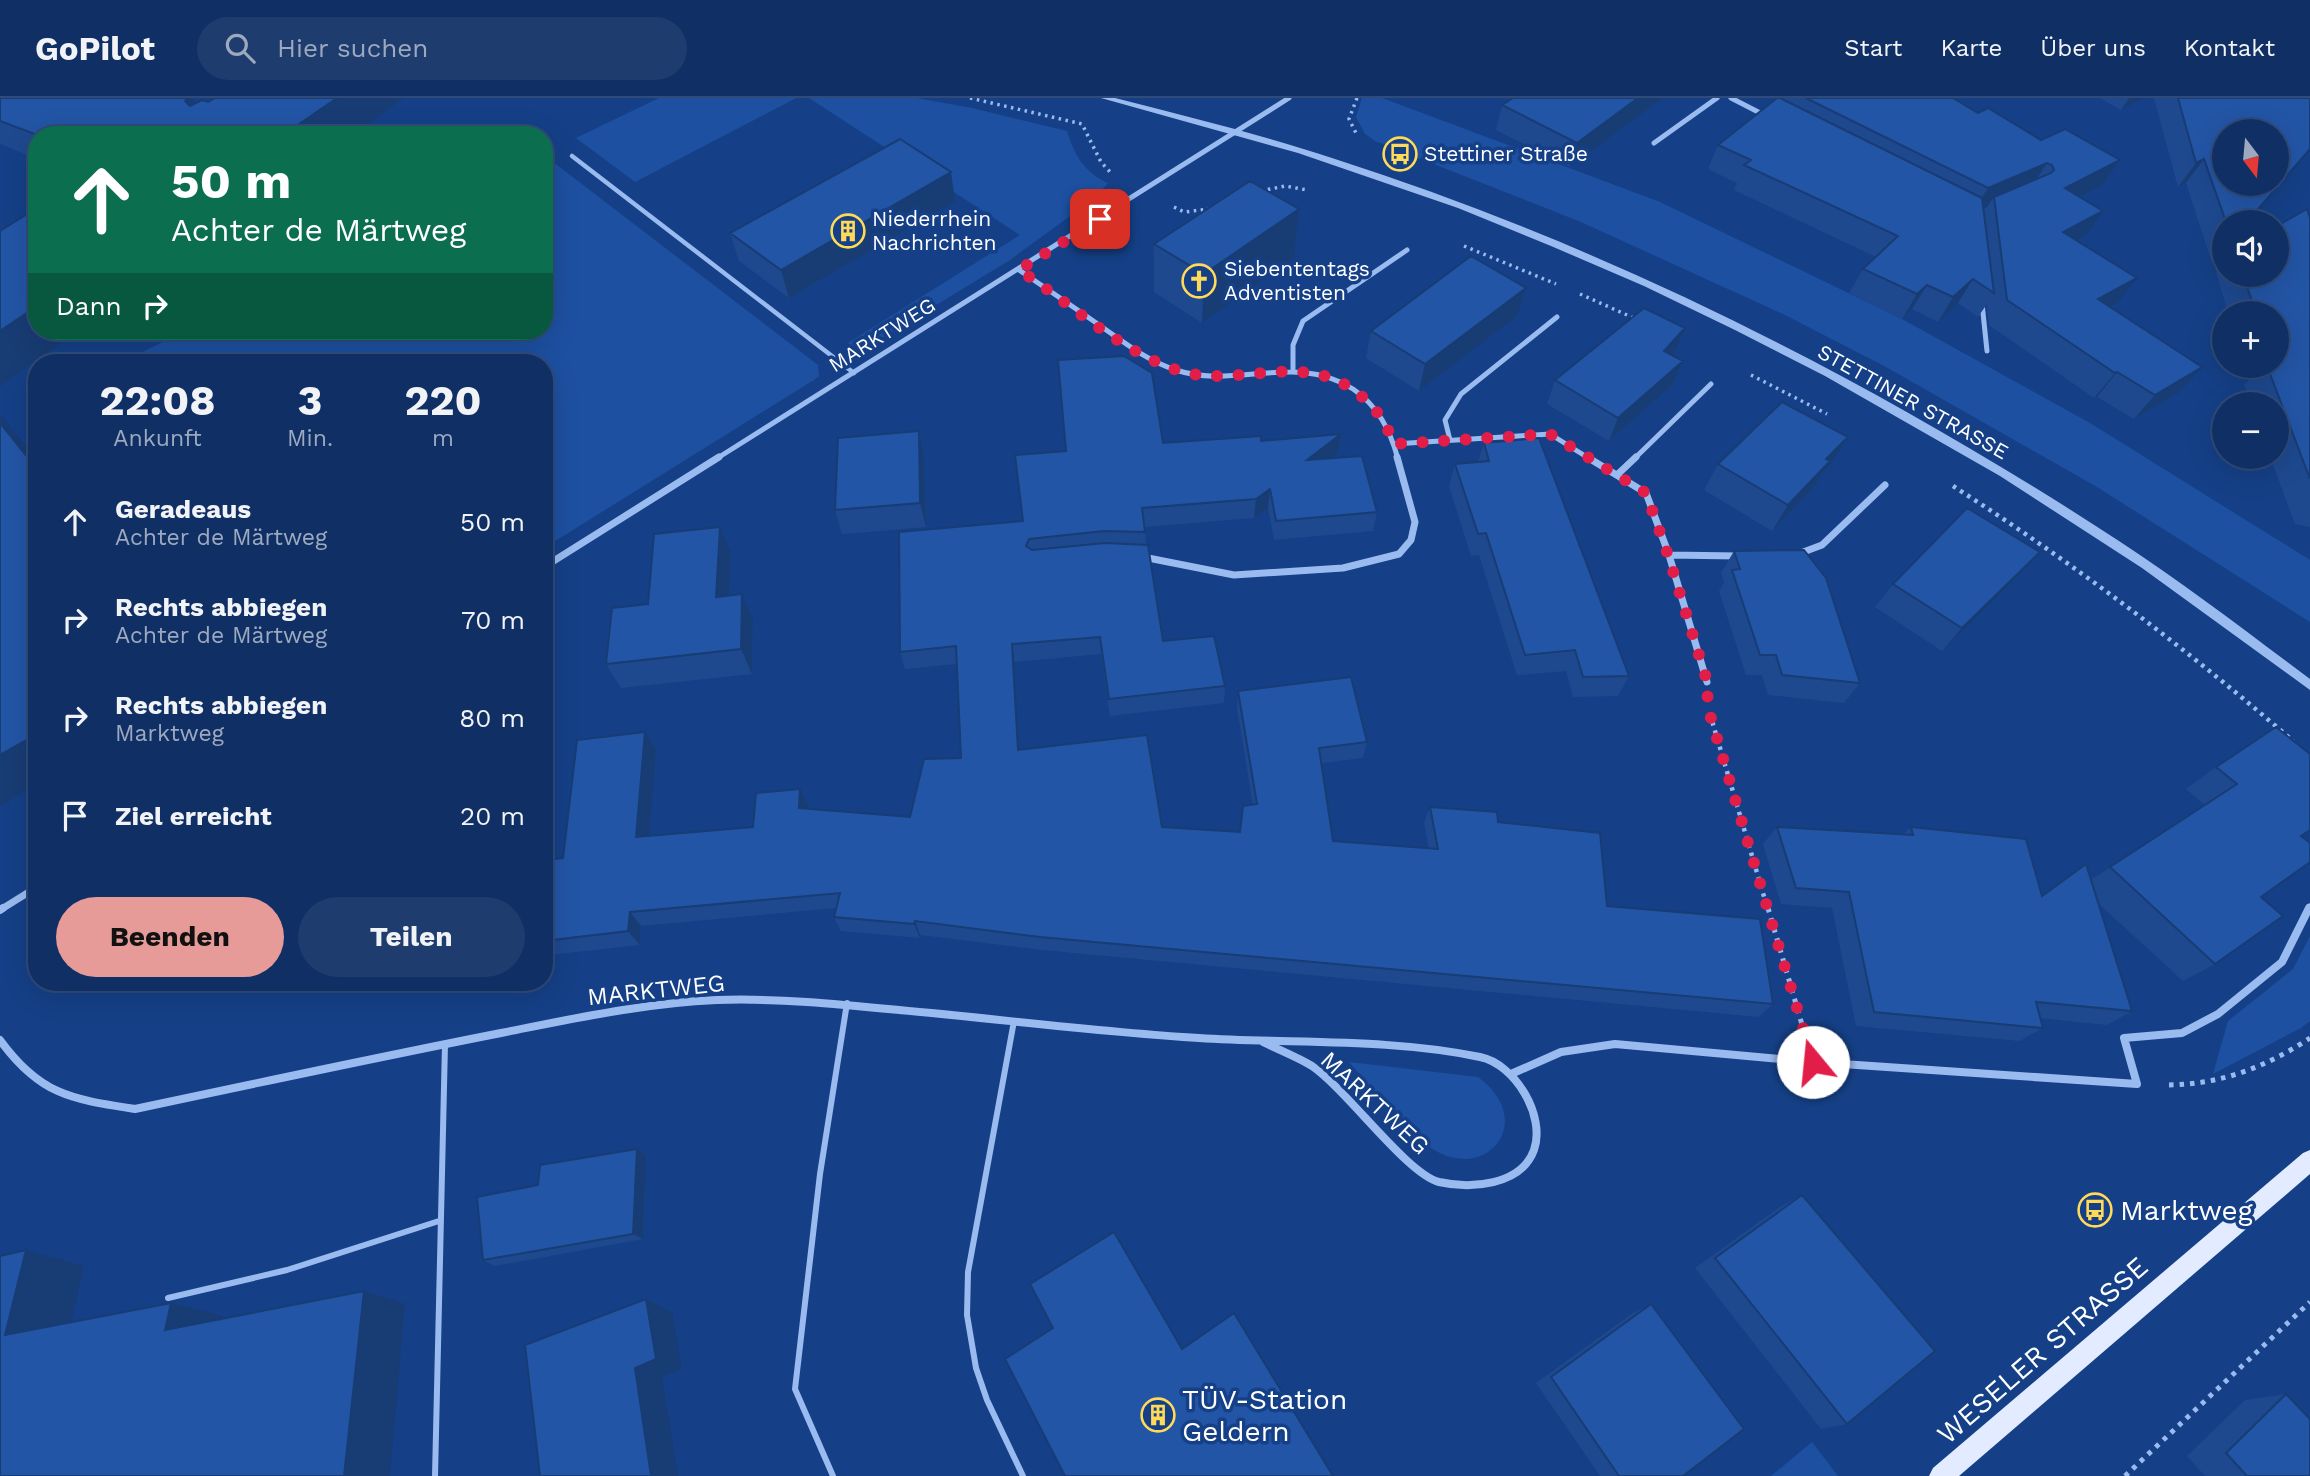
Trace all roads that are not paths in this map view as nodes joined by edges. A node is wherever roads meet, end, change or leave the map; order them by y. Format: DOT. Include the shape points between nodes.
graph roads {
  1 [pos="1105,98"];
  2 [pos="1289,98"];
  3 [pos="1717,98"];
  4 [pos="1731,98"];
  5 [pos="1779,122"];
  6 [pos="1237,132"];
  7 [pos="1654,144"];
  8 [pos="572,156"];
  9 [pos="1407,250"];
  10 [pos="1019,270"];
  11 [pos="1981,298"];
  12 [pos="1557,317"];
  13 [pos="1987,351"];
  14 [pos="1293,371"];
  15 [pos="854,373"];
  16 [pos="1712,384"];
  17 [pos="1450,440"];
  18 [pos="1394,444"];
  19 [pos="1618,474"];
  20 [pos="1885,485"];
  21 [pos="1668,555"];
  22 [pos="1138,556"];
  23 [pos="1793,556"];
  24 [pos="1748,557"];
  25 [pos="553,561"];
  26 [pos="1707,681"];
  27 [pos="2310,685"];
  28 [pos="28,893"];
  29 [pos="2310,907"];
  30 [pos="0,910"];
  31 [pos="847,1003"];
  32 [pos="1014,1019"];
  33 [pos="0,1040"];
  34 [pos="1263,1042"];
  35 [pos="445,1044"];
  36 [pos="1511,1074"];
  37 [pos="2306,1165"];
  38 [pos="439,1221"];
  39 [pos="168,1298"];
  40 [pos="435,1476"];
  41 [pos="833,1476"];
  42 [pos="1023,1476"];
  43 [pos="1941,1476"];
  1 -- 6 [label="street, STETTINER STRASSE"];
  2 -- 6 [label="street, MARKTWEG"];
  3 -- 7 [label="street"];
  4 -- 5 [label="street"];
  6 -- 10 [label="street, MARKTWEG"];
  6 -- 27 [label="street, STETTINER STRASSE" via="1366,172 1486,217 1716,317 1839,380 2090,527"];
  8 -- 15 [label="lane"];
  9 -- 14 [label="street" via="1303,321 1291,350"];
  10 -- 14 [label="street" via="1147,358 1178,371 1208,376"];
  10 -- 15 [label="street, MARKTWEG"];
  11 -- 13 [label="street"];
  12 -- 17 [label="street" via="1455,400 1445,420"];
  14 -- 18 [label="street" via="1321,374 1363,397 1384,419"];
  15 -- 25 [label="street, MARKTWEG"];
  16 -- 19 [label="street"];
  17 -- 18 [label="street"];
  17 -- 19 [label="street" via="1550,434"];
  18 -- 22 [label="street" via="1415,522 1411,540 1399,554 1343,568 1234,575"];
  19 -- 21 [label="street" via="1646,493"];
  20 -- 23 [label="street" via="1822,545"];
  21 -- 24 [label="street"];
  21 -- 26 [label="street"];
  28 -- 30 [label="street"];
  29 -- 36 [label="street" via="2282,962 2218,1014 2182,1034 2124,1038 2137,1084 1615,1044 1585,1045 1548,1055"];
  31 -- 32 [label="street, MARKTWEG"];
  31 -- 35 [label="street, MARKTWEG" via="713,1000 626,1009"];
  31 -- 41 [label="lane" via="820,1174 795,1389"];
  32 -- 34 [label="street, MARKTWEG"];
  32 -- 42 [label="lane" via="968,1272 967,1315 987,1400"];
  33 -- 35 [label="street, MARKTWEG" via="27,1074 55,1093 135,1109"];
  34 -- 36 [label="street, MARKTWEG" via="1344,1042 1467,1055 1491,1059"];
  34 -- 36 [label="street, MARKTWEG" via="1313,1068 1431,1180 1462,1187 1489,1185 1509,1176 1525,1166 1535,1149 1531,1106"];
  35 -- 38 [label="lane"];
  37 -- 43 [label="main road, WESELER STRASSE"];
  38 -- 39 [label="lane" via="287,1270"];
  38 -- 40 [label="lane"];
}
